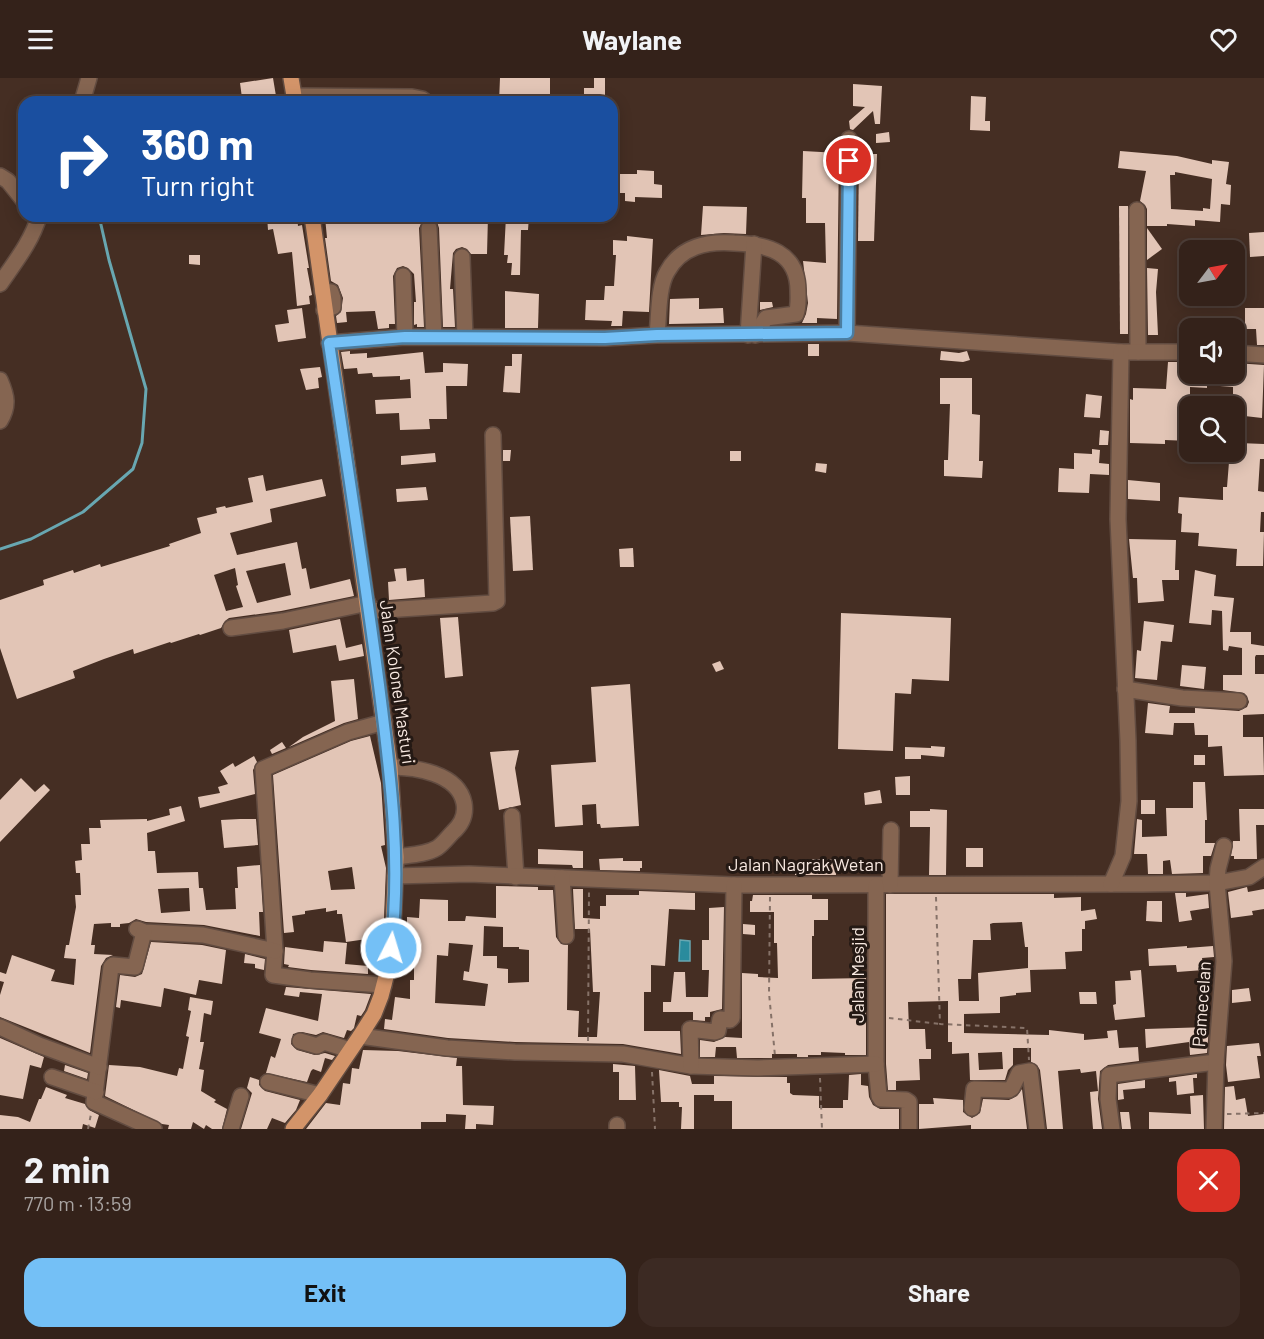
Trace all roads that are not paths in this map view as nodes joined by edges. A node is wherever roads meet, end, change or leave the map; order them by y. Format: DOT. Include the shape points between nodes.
graph roads {
  1 [pos="89,78"];
  2 [pos="291,78"];
  3 [pos="84,96"];
  4 [pos="294,96"];
  5 [pos="849,139"];
  6 [pos="0,176"];
  7 [pos="18,194"];
  8 [pos="1137,210"];
  9 [pos="36,222"];
  10 [pos="313,222"];
  11 [pos="429,228"];
  12 [pos="754,244"];
  13 [pos="462,257"];
  14 [pos="403,276"];
  15 [pos="0,284"];
  16 [pos="847,333"];
  17 [pos="657,335"];
  18 [pos="752,335"];
  19 [pos="405,337"];
  20 [pos="434,337"];
  21 [pos="465,337"];
  22 [pos="329,343"];
  23 [pos="1121,352"];
  24 [pos="1138,352"];
  25 [pos="1179,352"];
  26 [pos="1245,354"];
  27 [pos="1264,355"];
  28 [pos="0,380"];
  29 [pos="0,422"];
  30 [pos="493,435"];
  31 [pos="368,607"];
  32 [pos="231,628"];
  33 [pos="1125,689"];
  34 [pos="1239,701"];
  35 [pos="384,722"];
  36 [pos="390,767"];
  37 [pos="512,816"];
  38 [pos="891,830"];
  39 [pos="1224,846"];
  40 [pos="396,857"];
  41 [pos="1264,867"];
  42 [pos="395,876"];
  43 [pos="516,877"];
  44 [pos="1257,877"];
  45 [pos="562,878"];
  46 [pos="1217,883"];
  47 [pos="1111,884"];
  48 [pos="734,885"];
  49 [pos="883,885"];
  50 [pos="566,936"];
  51 [pos="275,951"];
  52 [pos="384,985"];
  53 [pos="0,1027"];
  54 [pos="360,1036"];
  55 [pos="300,1041"];
  56 [pos="350,1050"];
  57 [pos="1216,1062"];
  58 [pos="876,1064"];
  59 [pos="691,1066"];
  60 [pos="99,1067"];
  61 [pos="52,1077"];
  62 [pos="268,1082"];
  63 [pos="96,1092"];
  64 [pos="320,1095"];
  65 [pos="242,1096"];
  66 [pos="972,1108"];
  67 [pos="1215,1122"];
  68 [pos="154,1129"];
  69 [pos="231,1129"];
  70 [pos="292,1129"];
  71 [pos="909,1129"];
  72 [pos="1037,1129"];
  73 [pos="1112,1129"];
  1 -- 3 [label="street"];
  2 -- 4 [label="main road"];
  5 -- 16 [label="street"];
  6 -- 7 [label="street"];
  8 -- 24 [label="street"];
  9 -- 15 [label="street" via="23,252"];
  10 -- 22 [label="main road, Jalan Kolonel Masturi"];
  11 -- 20 [label="street"];
  12 -- 17 [label="street" via="699,245 676,259 663,282"];
  12 -- 18 [label="street"];
  12 -- 18 [label="street" via="784,257 798,279 796,314 766,318"];
  13 -- 21 [label="street"];
  14 -- 19 [label="street"];
  16 -- 18 [label="street"];
  16 -- 23 [label="street"];
  17 -- 18 [label="street"];
  17 -- 21 [label="street"];
  19 -- 20 [label="street"];
  19 -- 22 [label="street"];
  20 -- 21 [label="street"];
  22 -- 31 [label="main road, Jalan Kolonel Masturi"];
  23 -- 24 [label="street"];
  23 -- 33 [label="street" via="1118,519"];
  24 -- 25 [label="street"];
  26 -- 27 [label="street"];
  28 -- 29 [label="street" via="7,409"];
  30 -- 31 [label="street" via="497,601"];
  31 -- 32 [label="street"];
  31 -- 35 [label="main road, Jalan Kolonel Masturi"];
  33 -- 34 [label="street"];
  33 -- 47 [label="street" via="1128,814 1123,856"];
  35 -- 36 [label="main road, Jalan Kolonel Masturi"];
  35 -- 51 [label="street" via="348,732 263,770"];
  36 -- 40 [label="main road, Jalan Kolonel Masturi"];
  36 -- 40 [label="street" via="446,779 459,790 464,805 461,824 438,847"];
  37 -- 43 [label="street"];
  38 -- 49 [label="street, Jalan Mesjid"];
  39 -- 46 [label="street, Pamecelan"];
  40 -- 42 [label="main road, Jalan Kolonel Masturi"];
  41 -- 44 [label="street"];
  42 -- 43 [label="street, Jalan Nagrak Wetan"];
  42 -- 52 [label="main road, Jalan Kolonel Masturi" via="393,929"];
  43 -- 45 [label="street, Jalan Nagrak Wetan"];
  44 -- 46 [label="street, Jalan Nagrak Wetan"];
  45 -- 48 [label="street, Jalan Nagrak Wetan"];
  45 -- 50 [label="street"];
  46 -- 47 [label="street, Jalan Nagrak Wetan"];
  46 -- 57 [label="street, Pamecelan" via="1224,961"];
  47 -- 49 [label="street, Jalan Nagrak Wetan"];
  48 -- 49 [label="street, Jalan Nagrak Wetan"];
  48 -- 59 [label="street" via="732,1018 720,1019 715,1032 690,1029"];
  49 -- 58 [label="street, Jalan Mesjid"];
  51 -- 52 [label="street" via="273,976"];
  51 -- 60 [label="street" via="203,935 141,931 135,967 111,967"];
  52 -- 54 [label="main road, Jalan Kolonel Masturi" via="375,1014"];
  53 -- 60 [label="street"];
  54 -- 56 [label="main road, Jalan Kolonel Masturi"];
  54 -- 59 [label="street" via="447,1048 623,1054"];
  55 -- 56 [label="street" via="317,1046 324,1042"];
  56 -- 64 [label="main road, Jalan Kolonel Masturi"];
  57 -- 67 [label="street, Pamecelan"];
  57 -- 73 [label="street" via="1108,1075"];
  58 -- 59 [label="street"];
  58 -- 71 [label="street, Jalan Mesjid" via="879,1097 909,1101"];
  60 -- 63 [label="street"];
  61 -- 63 [label="street"];
  62 -- 64 [label="street"];
  63 -- 68 [label="street" via="94,1102"];
  64 -- 70 [label="main road, Jalan Kolonel Masturi"];
  65 -- 69 [label="street"];
  66 -- 72 [label="street" via="974,1088 1009,1090 1019,1073 1030,1071"];
}
